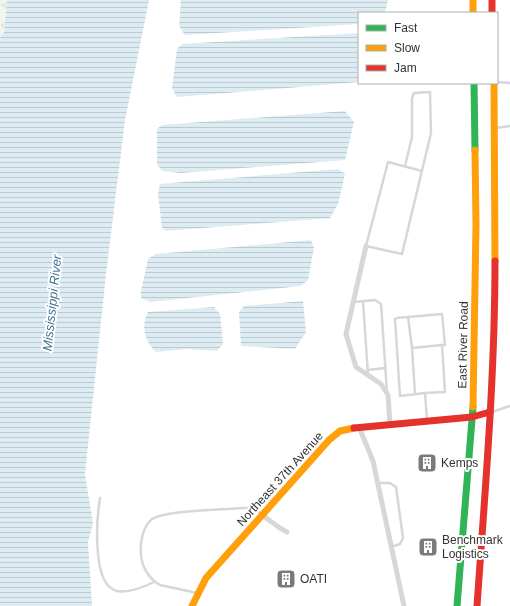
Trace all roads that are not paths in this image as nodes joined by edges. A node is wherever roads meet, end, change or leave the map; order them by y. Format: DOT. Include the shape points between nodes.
graph roads {
  1 [pos="473,0"];
  2 [pos="492,0"];
  3 [pos="473,12"];
  4 [pos="492,12"];
  5 [pos="498,82"];
  6 [pos="510,83"];
  7 [pos="474,84"];
  8 [pos="494,84"];
  9 [pos="510,126"];
  10 [pos="494,128"];
  11 [pos="405,166"];
  12 [pos="422,171"];
  13 [pos="366,246"];
  14 [pos="363,301"];
  15 [pos="353,302"];
  16 [pos="408,317"];
  17 [pos="442,345"];
  18 [pos="412,348"];
  19 [pos="386,368"];
  20 [pos="368,370"];
  21 [pos="368,376"];
  22 [pos="425,393"];
  23 [pos="388,394"];
  24 [pos="415,394"];
  25 [pos="510,406"];
  26 [pos="490,412"];
  27 [pos="472,417"];
  28 [pos="427,422"];
  29 [pos="390,425"];
  30 [pos="359,427"];
  31 [pos="377,483"];
  32 [pos="100,498"];
  33 [pos="262,514"];
  34 [pos="287,532"];
  35 [pos="391,547"];
  36 [pos="154,582"];
  37 [pos="198,593"];
  38 [pos="192,606"];
  39 [pos="404,606"];
  40 [pos="457,606"];
  41 [pos="477,606"];
  1 -- 3 [label="street"];
  2 -- 4 [label="street"];
  5 -- 6 [label="lane"];
  7 -- 27 [label="street, East River Road" via="476,225"];
  8 -- 10 [label="street"];
  9 -- 10 [label="lane"];
  10 -- 26 [label="street" via="495,307"];
  11 -- 12 [label="lane"];
  11 -- 12 [label="lane" via="412,137 412,98 414,93 430,92 431,133"];
  11 -- 13 [label="lane" via="388,162"];
  12 -- 13 [label="lane" via="402,254"];
  13 -- 15 [label="street"];
  14 -- 15 [label="lane"];
  14 -- 19 [label="lane" via="375,300 381,304"];
  14 -- 20 [label="lane"];
  15 -- 21 [label="street" via="347,339 356,367"];
  16 -- 17 [label="lane" via="442,314 445,345"];
  16 -- 18 [label="lane"];
  16 -- 24 [label="lane" via="395,319 400,396"];
  17 -- 18 [label="lane"];
  17 -- 22 [label="lane" via="446,392"];
  18 -- 24 [label="lane"];
  19 -- 20 [label="lane"];
  19 -- 23 [label="lane"];
  20 -- 21 [label="lane"];
  21 -- 23 [label="street" via="380,384"];
  22 -- 24 [label="lane"];
  22 -- 28 [label="lane"];
  23 -- 29 [label="street"];
  25 -- 26 [label="lane"];
  26 -- 27 [label="street, Northeast 37th Avenue"];
  26 -- 41 [label="street"];
  27 -- 28 [label="street, Northeast 37th Avenue"];
  27 -- 40 [label="street, East River Road"];
  28 -- 29 [label="street, Northeast 37th Avenue"];
  29 -- 30 [label="street, Northeast 37th Avenue"];
  30 -- 31 [label="street" via="373,461"];
  30 -- 33 [label="street, Northeast 37th Avenue" via="334,435"];
  31 -- 35 [label="street"];
  31 -- 35 [label="lane" via="390,483 396,487 403,538 400,544"];
  32 -- 36 [label="lane" via="96,526 97,541 100,572 106,585 123,592"];
  33 -- 34 [label="street"];
  33 -- 36 [label="lane" via="257,509 242,508 167,514 152,519 146,528 140,550 145,569"];
  33 -- 37 [label="street, Northeast 37th Avenue" via="206,578"];
  35 -- 39 [label="street"];
  36 -- 37 [label="lane"];
  37 -- 38 [label="street, Northeast 37th Avenue"];
}
